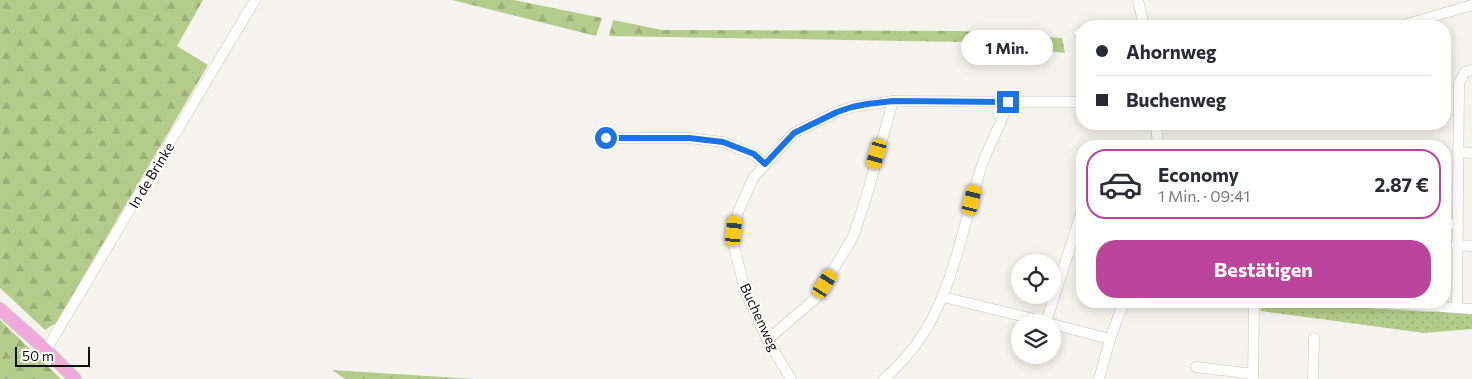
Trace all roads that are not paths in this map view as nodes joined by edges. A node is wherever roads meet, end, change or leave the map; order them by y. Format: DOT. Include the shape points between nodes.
graph roads {
  1 [pos="255,0"];
  2 [pos="1138,0"];
  3 [pos="1472,5"];
  4 [pos="1143,20"];
  5 [pos="1421,20"];
  6 [pos="1472,70"];
  7 [pos="893,101"];
  8 [pos="1008,102"];
  9 [pos="1076,102"];
  10 [pos="606,138"];
  11 [pos="1458,152"];
  12 [pos="1472,153"];
  13 [pos="765,164"];
  14 [pos="1451,224"];
  15 [pos="1456,224"];
  16 [pos="1076,229"];
  17 [pos="1456,246"];
  18 [pos="1472,246"];
  19 [pos="942,297"];
  20 [pos="1121,308"];
  21 [pos="1254,308"];
  22 [pos="1451,308"];
  23 [pos="1457,308"];
  24 [pos="0,309"];
  25 [pos="1472,309"];
  26 [pos="1049,314"];
  27 [pos="1011,315"];
  28 [pos="1061,326"];
  29 [pos="1314,338"];
  30 [pos="767,339"];
  31 [pos="1110,340"];
  32 [pos="46,350"];
  33 [pos="1196,367"];
  34 [pos="1253,376"];
  35 [pos="75,379"];
  36 [pos="792,379"];
  37 [pos="884,379"];
  38 [pos="1099,379"];
  39 [pos="1313,379"];
  1 -- 32 [label="street, In de Brinke"];
  2 -- 4 [label="street"];
  3 -- 5 [label="street"];
  6 -- 11 [label="street" via="1465,72 1459,83"];
  7 -- 8 [label="street, Buchenweg"];
  7 -- 13 [label="street, Buchenweg" via="852,107 808,126 794,133"];
  7 -- 30 [label="street" via="853,237 816,298"];
  8 -- 9 [label="street, Buchenweg"];
  8 -- 19 [label="street" via="982,164 963,236"];
  10 -- 13 [label="street" via="689,138 723,142 754,154"];
  11 -- 12 [label="street"];
  11 -- 15 [label="street"];
  13 -- 30 [label="street, Buchenweg" via="753,178 738,212 733,242 745,290"];
  14 -- 15 [label="street"];
  15 -- 17 [label="street"];
  16 -- 26 [label="street"];
  17 -- 18 [label="street"];
  17 -- 23 [label="street"];
  19 -- 27 [label="street"];
  19 -- 37 [label="street" via="936,313 919,338"];
  20 -- 31 [label="street"];
  21 -- 34 [label="street"];
  22 -- 23 [label="street"];
  23 -- 25 [label="street"];
  24 -- 32 [label="main road"];
  28 -- 31 [label="street"];
  29 -- 39 [label="street"];
  30 -- 36 [label="street, Buchenweg"];
  31 -- 38 [label="street"];
  32 -- 35 [label="main road"];
  33 -- 34 [label="street"];
}
